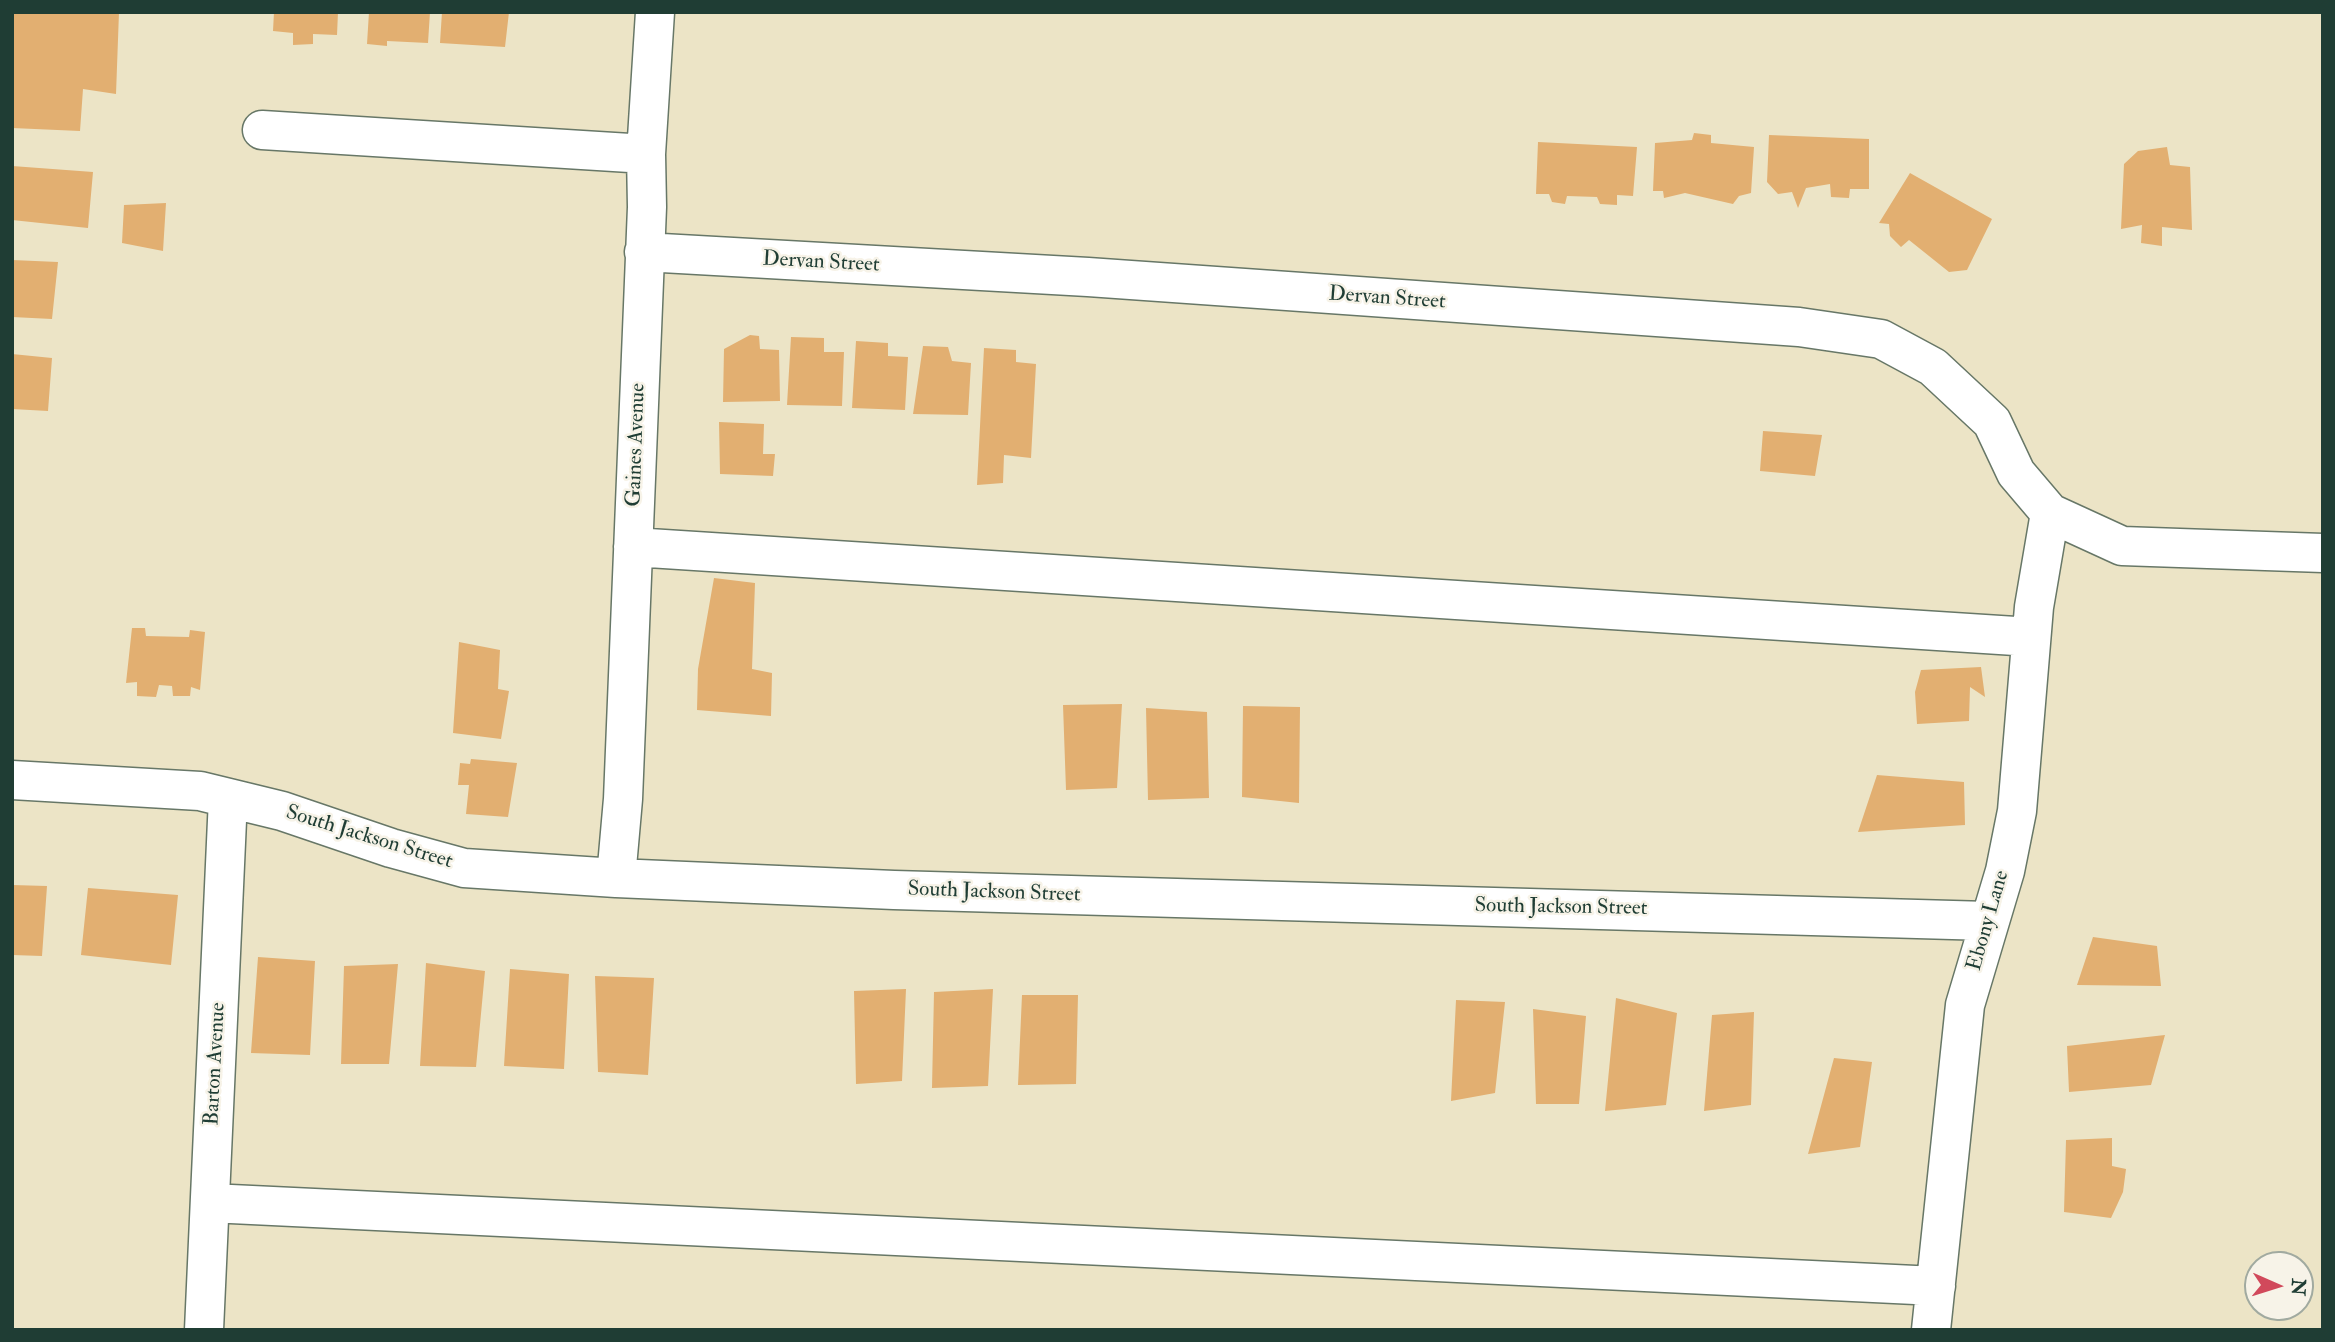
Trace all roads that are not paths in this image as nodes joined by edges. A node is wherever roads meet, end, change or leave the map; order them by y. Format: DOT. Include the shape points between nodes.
graph roads {
  1 [pos="655,12"];
  2 [pos="262,130"];
  3 [pos="646,154"];
  4 [pos="645,251"];
  5 [pos="2050,513"];
  6 [pos="633,547"];
  7 [pos="2323,553"];
  8 [pos="2031,637"];
  9 [pos="12,780"];
  10 [pos="228,798"];
  11 [pos="616,878"];
  12 [pos="1988,921"];
  13 [pos="210,1203"];
  14 [pos="1936,1286"];
  15 [pos="204,1330"];
  16 [pos="1931,1330"];
  1 -- 3 [label="street, Gaines Avenue"];
  2 -- 3 [label="street"];
  3 -- 4 [label="street, Gaines Avenue"];
  4 -- 5 [label="street, Dervan Street" via="1799,327 1881,339 1933,367 1992,422 2016,473"];
  4 -- 6 [label="street, Gaines Avenue"];
  5 -- 7 [label="street" via="2122,546"];
  5 -- 8 [label="street, Ebony Lane"];
  6 -- 8 [label="street"];
  6 -- 11 [label="street, Gaines Avenue"];
  8 -- 12 [label="street, Ebony Lane" via="2017,811 2005,871"];
  9 -- 10 [label="street, South Jackson Street" via="200,791"];
  10 -- 11 [label="street, South Jackson Street" via="464,868"];
  10 -- 13 [label="street, Barton Avenue"];
  11 -- 12 [label="street, South Jackson Street" via="908,891"];
  12 -- 14 [label="street, Ebony Lane" via="1965,1005"];
  13 -- 14 [label="street"];
  13 -- 15 [label="street, Barton Avenue"];
  14 -- 16 [label="street, Ebony Lane"];
}
